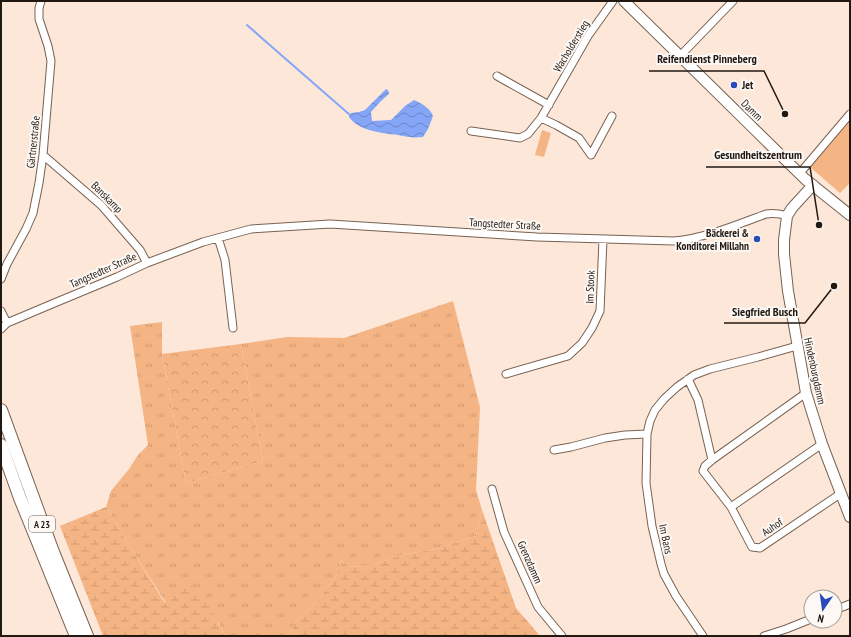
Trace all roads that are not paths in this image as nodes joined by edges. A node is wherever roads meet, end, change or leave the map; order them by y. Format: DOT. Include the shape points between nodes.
graph roads {
  1 [pos="41,1"];
  2 [pos="613,1"];
  3 [pos="624,1"];
  4 [pos="733,1"];
  5 [pos="680,56"];
  6 [pos="497,76"];
  7 [pos="549,104"];
  8 [pos="850,114"];
  9 [pos="612,116"];
  10 [pos="541,118"];
  11 [pos="471,131"];
  12 [pos="43,155"];
  13 [pos="800,173"];
  14 [pos="813,185"];
  15 [pos="850,215"];
  16 [pos="787,216"];
  17 [pos="218,238"];
  18 [pos="603,239"];
  19 [pos="147,263"];
  20 [pos="1,279"];
  21 [pos="1,311"];
  22 [pos="7,323"];
  23 [pos="233,328"];
  24 [pos="1,329"];
  25 [pos="797,346"];
  26 [pos="506,374"];
  27 [pos="688,379"];
  28 [pos="806,393"];
  29 [pos="1,410"];
  30 [pos="647,434"];
  31 [pos="822,444"];
  32 [pos="1,445"];
  33 [pos="554,450"];
  34 [pos="712,460"];
  35 [pos="492,489"];
  36 [pos="840,494"];
  37 [pos="731,507"];
  38 [pos="850,517"];
  39 [pos="803,622"];
  40 [pos="76,636"];
  41 [pos="87,636"];
  42 [pos="562,636"];
  43 [pos="703,636"];
  44 [pos="764,636"];
  1 -- 12 [label="street, Gärtnerstraße" via="39,19 51,61"];
  2 -- 7 [label="street, Wacholderstieg" via="588,36"];
  3 -- 5 [label="street, Damm"];
  4 -- 5 [label="street"];
  5 -- 13 [label="street, Damm"];
  6 -- 7 [label="street"];
  7 -- 10 [label="street, Wacholderstieg"];
  8 -- 13 [label="street"];
  9 -- 10 [label="street" via="591,155 580,138"];
  10 -- 11 [label="street, Wacholderstieg" via="528,134 520,138"];
  12 -- 19 [label="street, Banskamp" via="101,205 140,250"];
  12 -- 20 [label="street, Gärtnerstraße" via="33,213"];
  13 -- 14 [label="street, Damm"];
  14 -- 15 [label="street, Damm"];
  14 -- 16 [label="street"];
  16 -- 18 [label="street, Tangstedter Straße" via="775,212 766,214 689,240"];
  16 -- 25 [label="street, Hindenburgdamm" via="784,254"];
  17 -- 18 [label="street, Tangstedter Straße" via="251,229 330,224"];
  17 -- 19 [label="street, Tangstedter Straße"];
  17 -- 23 [label="street" via="225,260"];
  18 -- 26 [label="street, Im Stook" via="600,311 582,343 568,356"];
  19 -- 22 [label="street, Tangstedter Straße"];
  21 -- 22 [label="street"];
  22 -- 24 [label="street, Tangstedter Straße"];
  25 -- 27 [label="street, Im Bans" via="710,369"];
  25 -- 28 [label="street, Hindenburgdamm"];
  27 -- 30 [label="street, Im Bans" via="656,410"];
  27 -- 34 [label="street" via="698,400"];
  28 -- 31 [label="street, Hindenburgdamm"];
  28 -- 34 [label="street"];
  29 -- 41 [label="highway, A 23"];
  30 -- 33 [label="street" via="606,438"];
  30 -- 43 [label="street, Im Bans" via="646,483 661,564 676,596"];
  31 -- 36 [label="street, Hindenburgdamm"];
  31 -- 37 [label="street"];
  32 -- 40 [label="highway, A 23"];
  34 -- 37 [label="street, Auhof" via="703,471"];
  35 -- 42 [label="street, Grenzdamm" via="504,532 538,607"];
  36 -- 37 [label="street, Auhof" via="760,548 752,547"];
  36 -- 38 [label="street, Hindenburgdamm"];
  39 -- 44 [label="street"];
}
